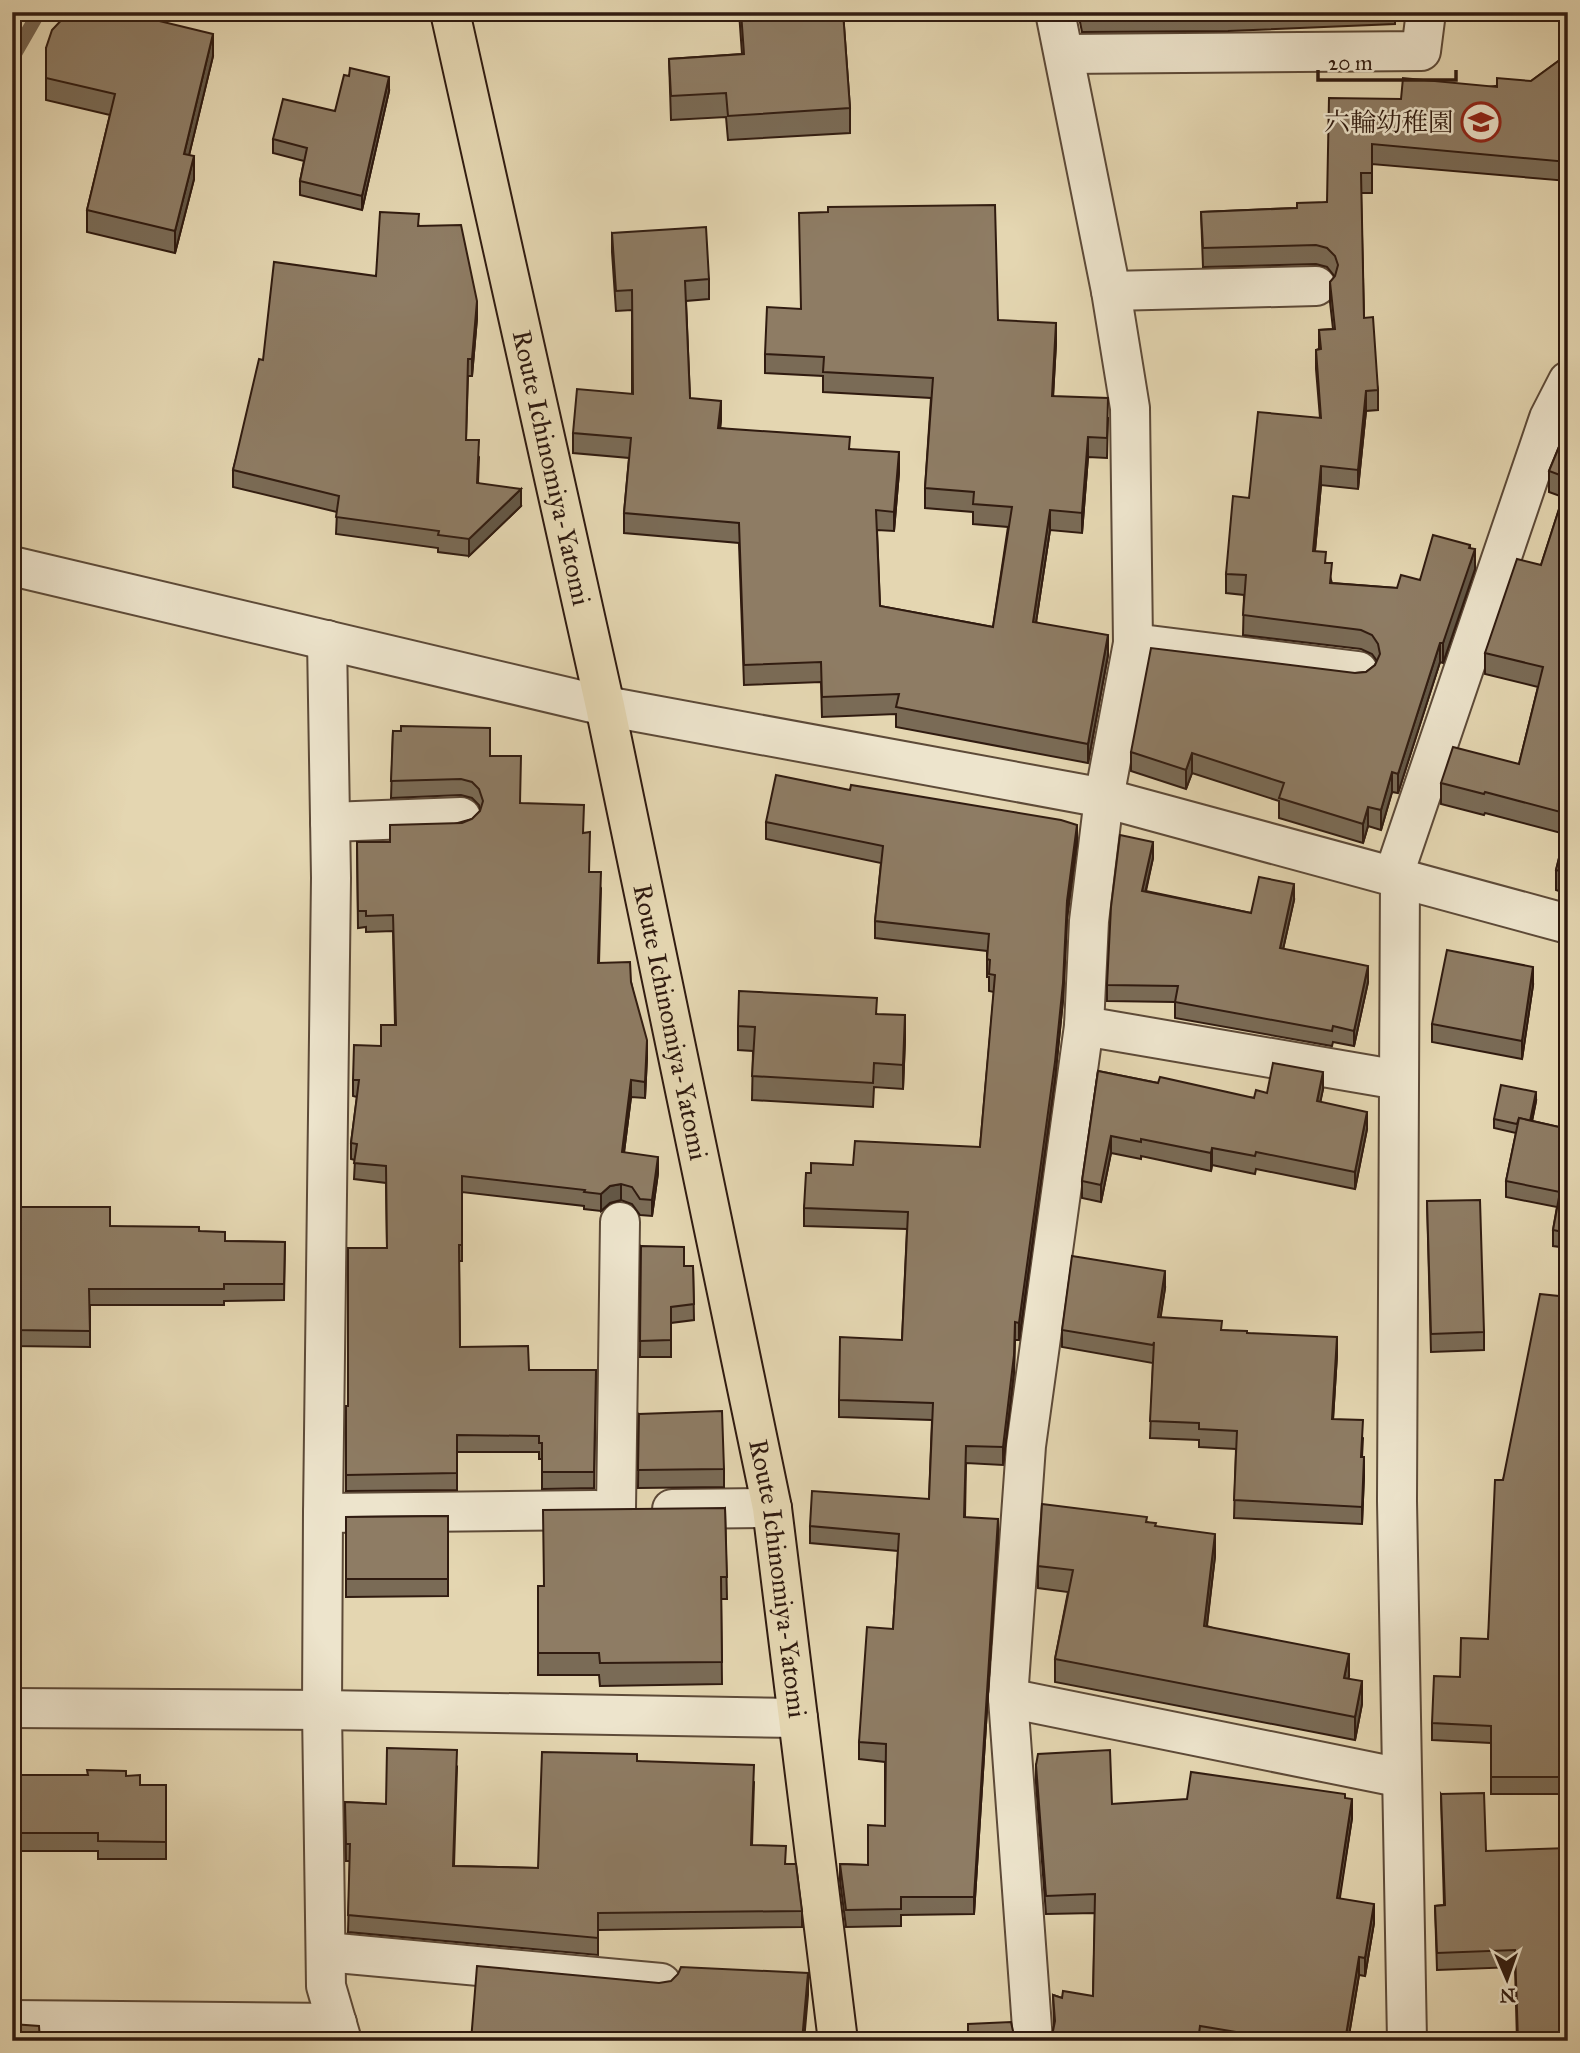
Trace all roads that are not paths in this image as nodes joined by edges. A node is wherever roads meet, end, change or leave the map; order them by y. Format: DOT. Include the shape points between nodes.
graph roads {
  1 [pos="450,12"];
  2 [pos="1055,12"];
  3 [pos="1426,12"];
  4 [pos="1064,54"];
  5 [pos="1317,286"];
  6 [pos="1111,290"];
  7 [pos="1568,382"];
  8 [pos="12,566"];
  9 [pos="327,640"];
  10 [pos="1133,643"];
  11 [pos="1358,671"];
  12 [pos="605,706"];
  13 [pos="1104,798"];
  14 [pos="461,817"];
  15 [pos="330,822"];
  16 [pos="1397,878"];
  17 [pos="1568,924"];
  18 [pos="1084,1026"];
  19 [pos="1399,1080"];
  20 [pos="620,1222"];
  21 [pos="772,1508"];
  22 [pos="616,1509"];
  23 [pos="323,1513"];
  24 [pos="1008,1698"];
  25 [pos="12,1708"];
  26 [pos="323,1710"];
  27 [pos="798,1718"];
  28 [pos="1402,1778"];
  29 [pos="326,1952"];
  30 [pos="661,1983"];
  31 [pos="12,2020"];
  32 [pos="340,2032"];
  33 [pos="838,2041"];
  34 [pos="1033,2041"];
  35 [pos="1407,2041"];
  1 -- 12 [label="main road, Route Ichinomiya-Yatomi"];
  2 -- 4 [label="street"];
  3 -- 4 [label="street" via="1421,51"];
  4 -- 6 [label="street"];
  5 -- 6 [label="street"];
  6 -- 10 [label="street" via="1130,408"];
  7 -- 16 [label="street" via="1549,418"];
  8 -- 9 [label="street"];
  9 -- 12 [label="street"];
  9 -- 15 [label="street"];
  10 -- 11 [label="street"];
  10 -- 13 [label="street"];
  12 -- 13 [label="street"];
  12 -- 21 [label="main road, Route Ichinomiya-Yatomi"];
  13 -- 16 [label="street"];
  13 -- 18 [label="street" via="1089,921"];
  14 -- 15 [label="street"];
  15 -- 23 [label="street"];
  16 -- 17 [label="street"];
  16 -- 19 [label="street"];
  18 -- 19 [label="street"];
  18 -- 24 [label="street" via="1026,1446"];
  19 -- 28 [label="street" via="1397,1501"];
  20 -- 22 [label="street"];
  21 -- 22 [label="street"];
  21 -- 27 [label="main road, Route Ichinomiya-Yatomi"];
  22 -- 23 [label="street"];
  23 -- 26 [label="street"];
  24 -- 28 [label="street"];
  24 -- 34 [label="street"];
  25 -- 26 [label="street"];
  26 -- 27 [label="street"];
  26 -- 29 [label="street"];
  27 -- 33 [label="main road, Route Ichinomiya-Yatomi"];
  28 -- 35 [label="street"];
  29 -- 30 [label="street"];
  29 -- 32 [label="street" via="326,1986"];
  31 -- 32 [label="street"];
}
